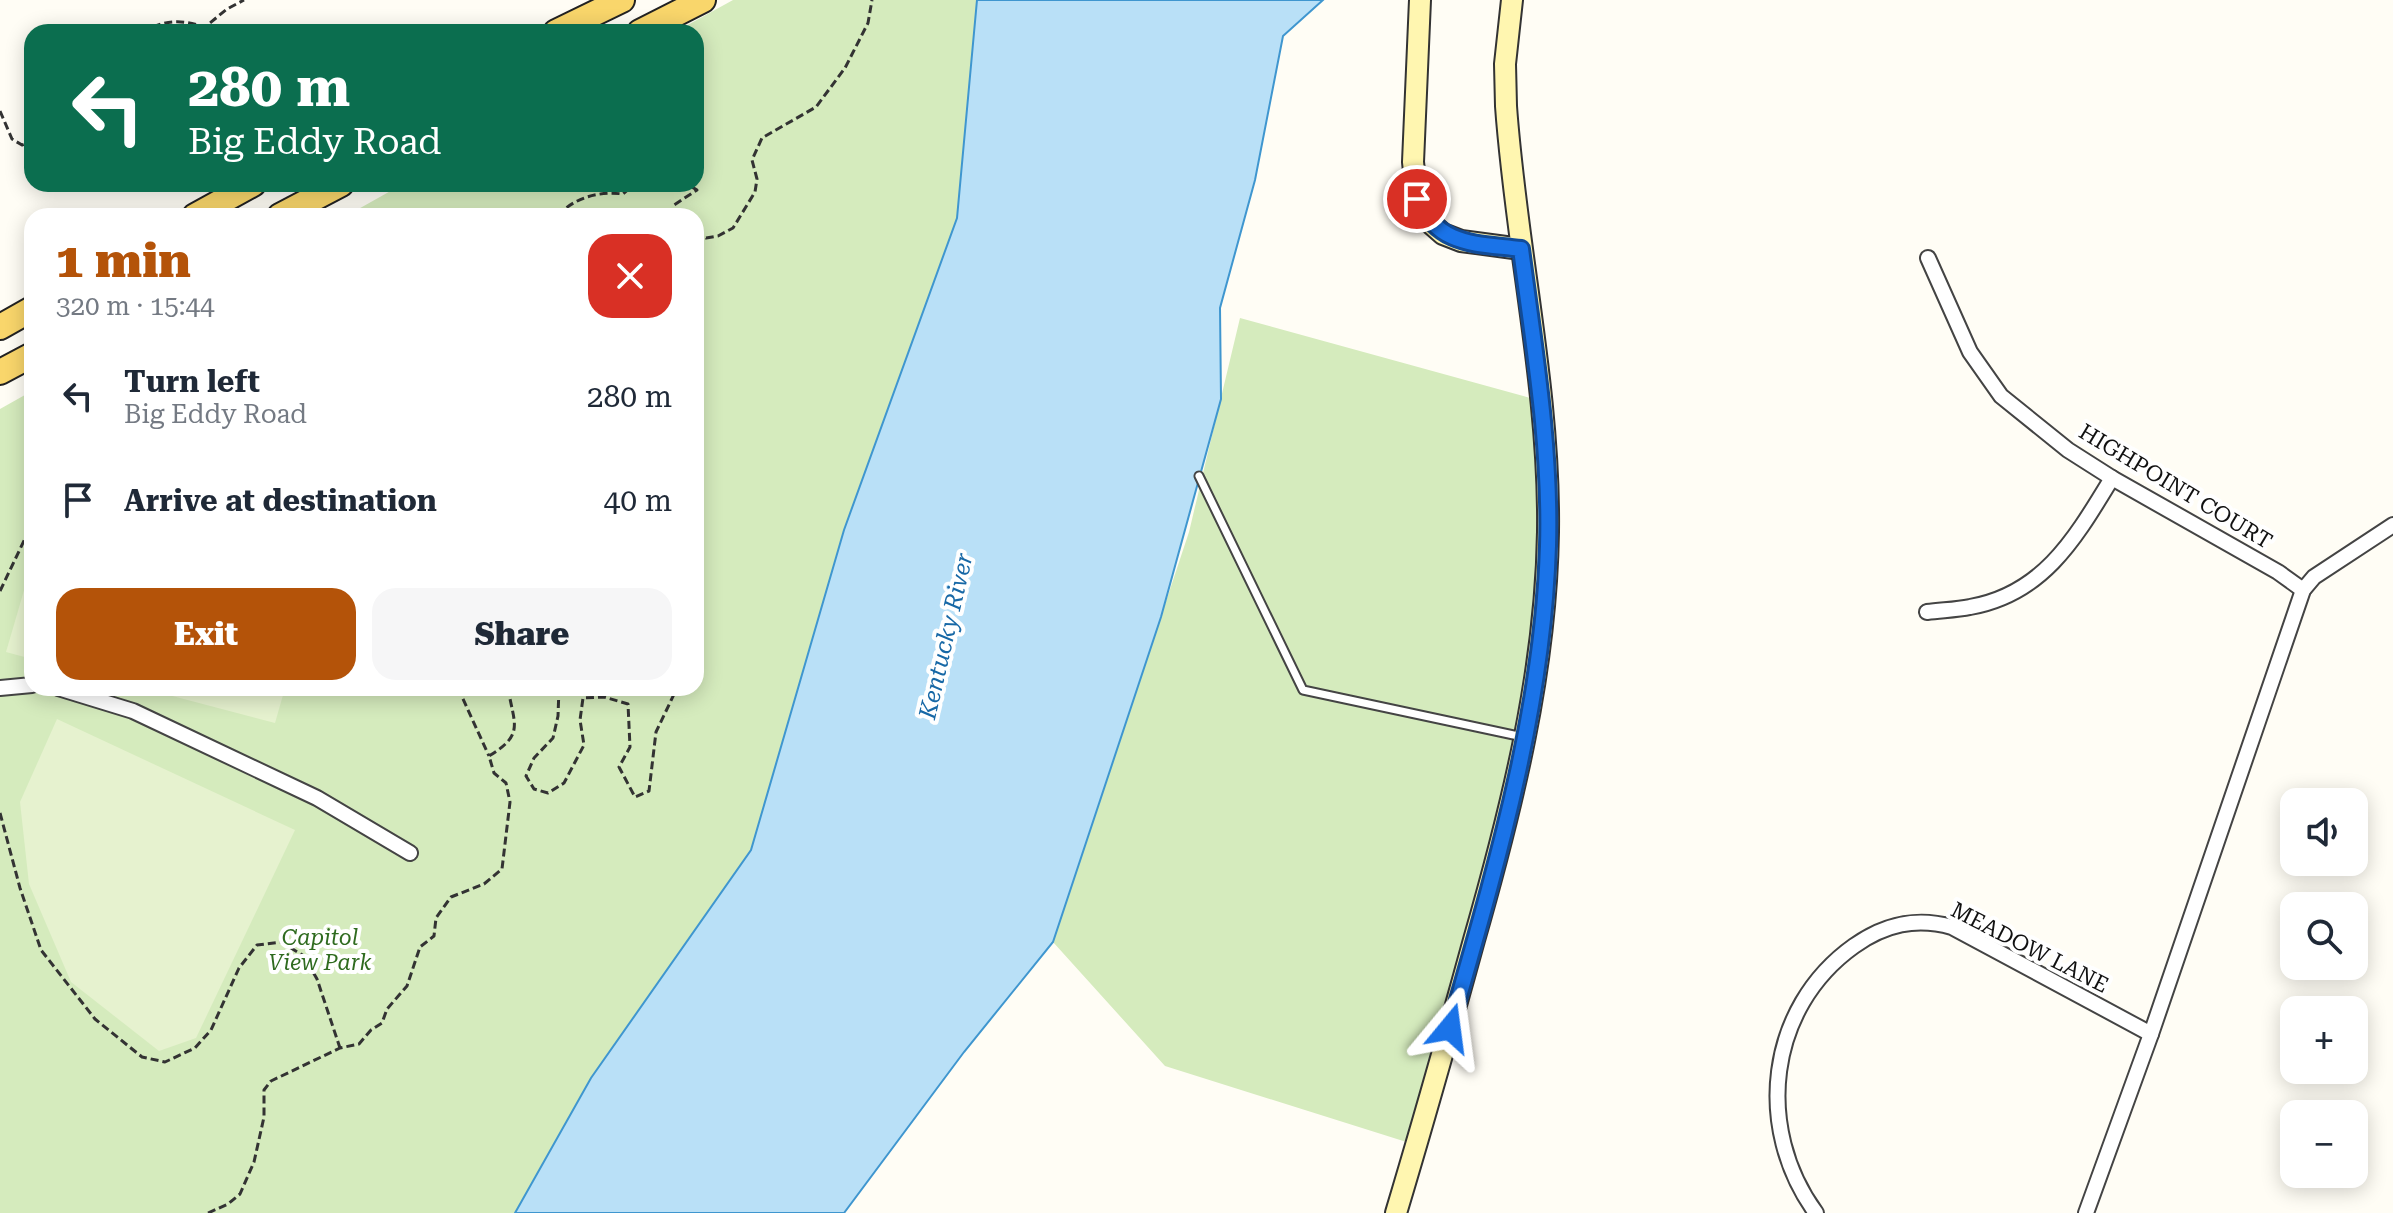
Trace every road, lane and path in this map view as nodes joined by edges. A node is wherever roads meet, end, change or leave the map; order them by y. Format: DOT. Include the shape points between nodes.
graph roads {
  1 [pos="244,0"];
  2 [pos="622,0"];
  3 [pos="703,0"];
  4 [pos="872,0"];
  5 [pos="1420,0"];
  6 [pos="1512,0"];
  7 [pos="157,24"];
  8 [pos="191,24"];
  9 [pos="209,24"];
  10 [pos="572,24"];
  11 [pos="656,24"];
  12 [pos="0,111"];
  13 [pos="24,144"];
  14 [pos="238,192"];
  15 [pos="326,192"];
  16 [pos="607,192"];
  17 [pos="694,192"];
  18 [pos="210,208"];
  19 [pos="295,208"];
  20 [pos="566,208"];
  21 [pos="673,208"];
  22 [pos="704,237"];
  23 [pos="1521,249"];
  24 [pos="1928,258"];
  25 [pos="24,314"];
  26 [pos="0,327"];
  27 [pos="24,359"];
  28 [pos="0,372"];
  29 [pos="1199,476"];
  30 [pos="2112,478"];
  31 [pos="2393,525"];
  32 [pos="24,541"];
  33 [pos="2303,590"];
  34 [pos="0,591"];
  35 [pos="1927,612"];
  36 [pos="24,686"];
  37 [pos="0,688"];
  38 [pos="82,696"];
  39 [pos="462,696"];
  40 [pos="509,696"];
  41 [pos="559,696"];
  42 [pos="673,696"];
  43 [pos="1525,737"];
  44 [pos="489,756"];
  45 [pos="0,813"];
  46 [pos="410,853"];
  47 [pos="2151,1034"];
  48 [pos="340,1048"];
  49 [pos="2091,1211"];
  50 [pos="208,1213"];
  51 [pos="1396,1213"];
  52 [pos="1816,1213"];
  1 -- 9 [label="path"];
  2 -- 10 [label="main road"];
  3 -- 11 [label="main road"];
  4 -- 22 [label="path" via="868,23 845,68 816,107 762,138 752,160 755,192 733,228"];
  5 -- 23 [label="main road" via="1413,162 1417,199 1427,220 1443,234"];
  6 -- 23 [label="main road" via="1506,106"];
  7 -- 8 [label="path"];
  12 -- 13 [label="path" via="12,139"];
  14 -- 18 [label="main road"];
  15 -- 19 [label="main road"];
  16 -- 20 [label="path"];
  17 -- 21 [label="path"];
  23 -- 43 [label="main road" via="1542,412 1548,528 1540,645"];
  24 -- 30 [label="street, HIGHPOINT COURT" via="1970,352 2001,396"];
  25 -- 26 [label="main road"];
  27 -- 28 [label="main road"];
  29 -- 43 [label="lane" via="1303,690"];
  30 -- 33 [label="street, HIGHPOINT COURT"];
  30 -- 35 [label="street" via="2057,560 2032,584 1971,607"];
  31 -- 33 [label="street" via="2314,577"];
  32 -- 34 [label="path"];
  33 -- 47 [label="street"];
  36 -- 37 [label="street"];
  38 -- 46 [label="street" via="147,718 317,798"];
  39 -- 44 [label="path"];
  40 -- 44 [label="path" via="515,731 508,744"];
  41 -- 42 [label="path" via="553,738 526,776 534,789 548,793 564,783 584,745 583,698 604,697 628,704 630,747 619,767 635,797 649,791 656,732"];
  43 -- 51 [label="main road" via="1491,881"];
  44 -- 48 [label="path" via="494,773 506,783 510,802 502,869 484,884 451,897 436,918 434,936 420,947 407,986 382,1023 359,1044"];
  45 -- 48 [label="path" via="41,950 95,1019 142,1057 165,1062 195,1048 211,1030 239,968 257,945 281,942 304,956 317,979"];
  47 -- 49 [label="street"];
  47 -- 52 [label="street, MEADOW LANE" via="1952,927 1913,921 1876,932 1843,954 1813,984 1785,1042 1777,1090 1782,1144"];
  48 -- 50 [label="path" via="271,1081 264,1090 254,1162 240,1194"];
}
